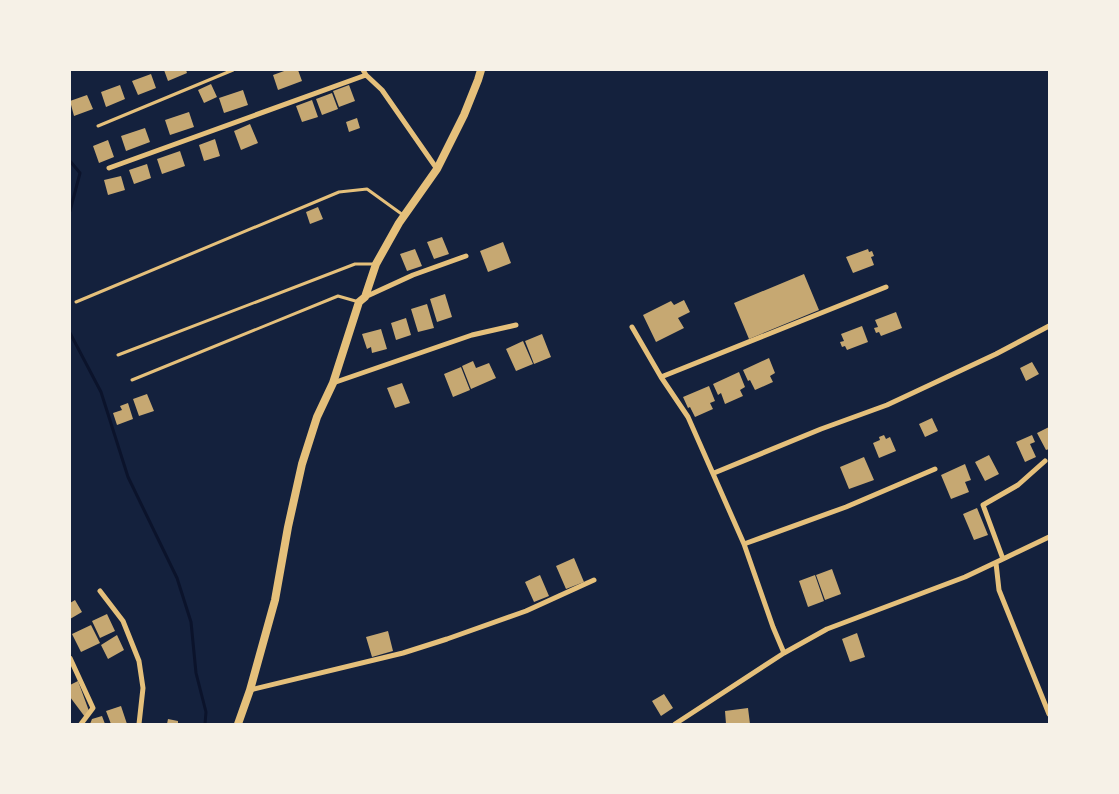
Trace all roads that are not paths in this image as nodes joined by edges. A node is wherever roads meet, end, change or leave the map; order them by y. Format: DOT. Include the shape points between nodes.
graph roads {
  1 [pos="232,70"];
  2 [pos="481,70"];
  3 [pos="364,72"];
  4 [pos="98,126"];
  5 [pos="109,168"];
  6 [pos="437,169"];
  7 [pos="404,216"];
  8 [pos="466,256"];
  9 [pos="376,264"];
  10 [pos="886,288"];
  11 [pos="362,300"];
  12 [pos="76,302"];
  13 [pos="516,325"];
  14 [pos="1049,326"];
  15 [pos="632,327"];
  16 [pos="118,355"];
  17 [pos="661,377"];
  18 [pos="132,380"];
  19 [pos="333,383"];
  20 [pos="1045,460"];
  21 [pos="934,469"];
  22 [pos="714,473"];
  23 [pos="1049,537"];
  24 [pos="744,544"];
  25 [pos="1004,559"];
  26 [pos="996,563"];
  27 [pos="594,580"];
  28 [pos="100,591"];
  29 [pos="784,653"];
  30 [pos="70,658"];
  31 [pos="250,690"];
  32 [pos="1049,714"];
  33 [pos="81,724"];
  34 [pos="139,724"];
  35 [pos="238,724"];
  36 [pos="675,724"];
  1 -- 4 [label="lane"];
  2 -- 6 [label="street" via="464,115"];
  3 -- 5 [label="street"];
  3 -- 6 [label="street" via="382,90"];
  6 -- 7 [label="street"];
  7 -- 9 [label="street"];
  7 -- 12 [label="lane" via="367,189 339,192"];
  8 -- 11 [label="street" via="414,275"];
  9 -- 11 [label="street"];
  9 -- 16 [label="lane" via="355,264"];
  10 -- 17 [label="street"];
  11 -- 18 [label="lane" via="338,296"];
  11 -- 19 [label="street"];
  13 -- 19 [label="street" via="472,335"];
  14 -- 22 [label="street" via="887,405"];
  15 -- 17 [label="street"];
  17 -- 22 [label="street" via="688,417"];
  19 -- 31 [label="street" via="317,417 302,464 275,600"];
  20 -- 25 [label="street" via="1018,485 982,505"];
  21 -- 24 [label="street" via="846,507"];
  22 -- 24 [label="street"];
  23 -- 25 [label="street"];
  24 -- 29 [label="street"];
  25 -- 26 [label="street"];
  26 -- 29 [label="street" via="827,629"];
  26 -- 32 [label="street" via="999,590"];
  27 -- 31 [label="street" via="526,611 447,639 403,653"];
  28 -- 34 [label="street" via="123,621 139,661 143,688"];
  29 -- 36 [label="street"];
  30 -- 33 [label="street" via="93,708"];
  31 -- 35 [label="street"];
}
